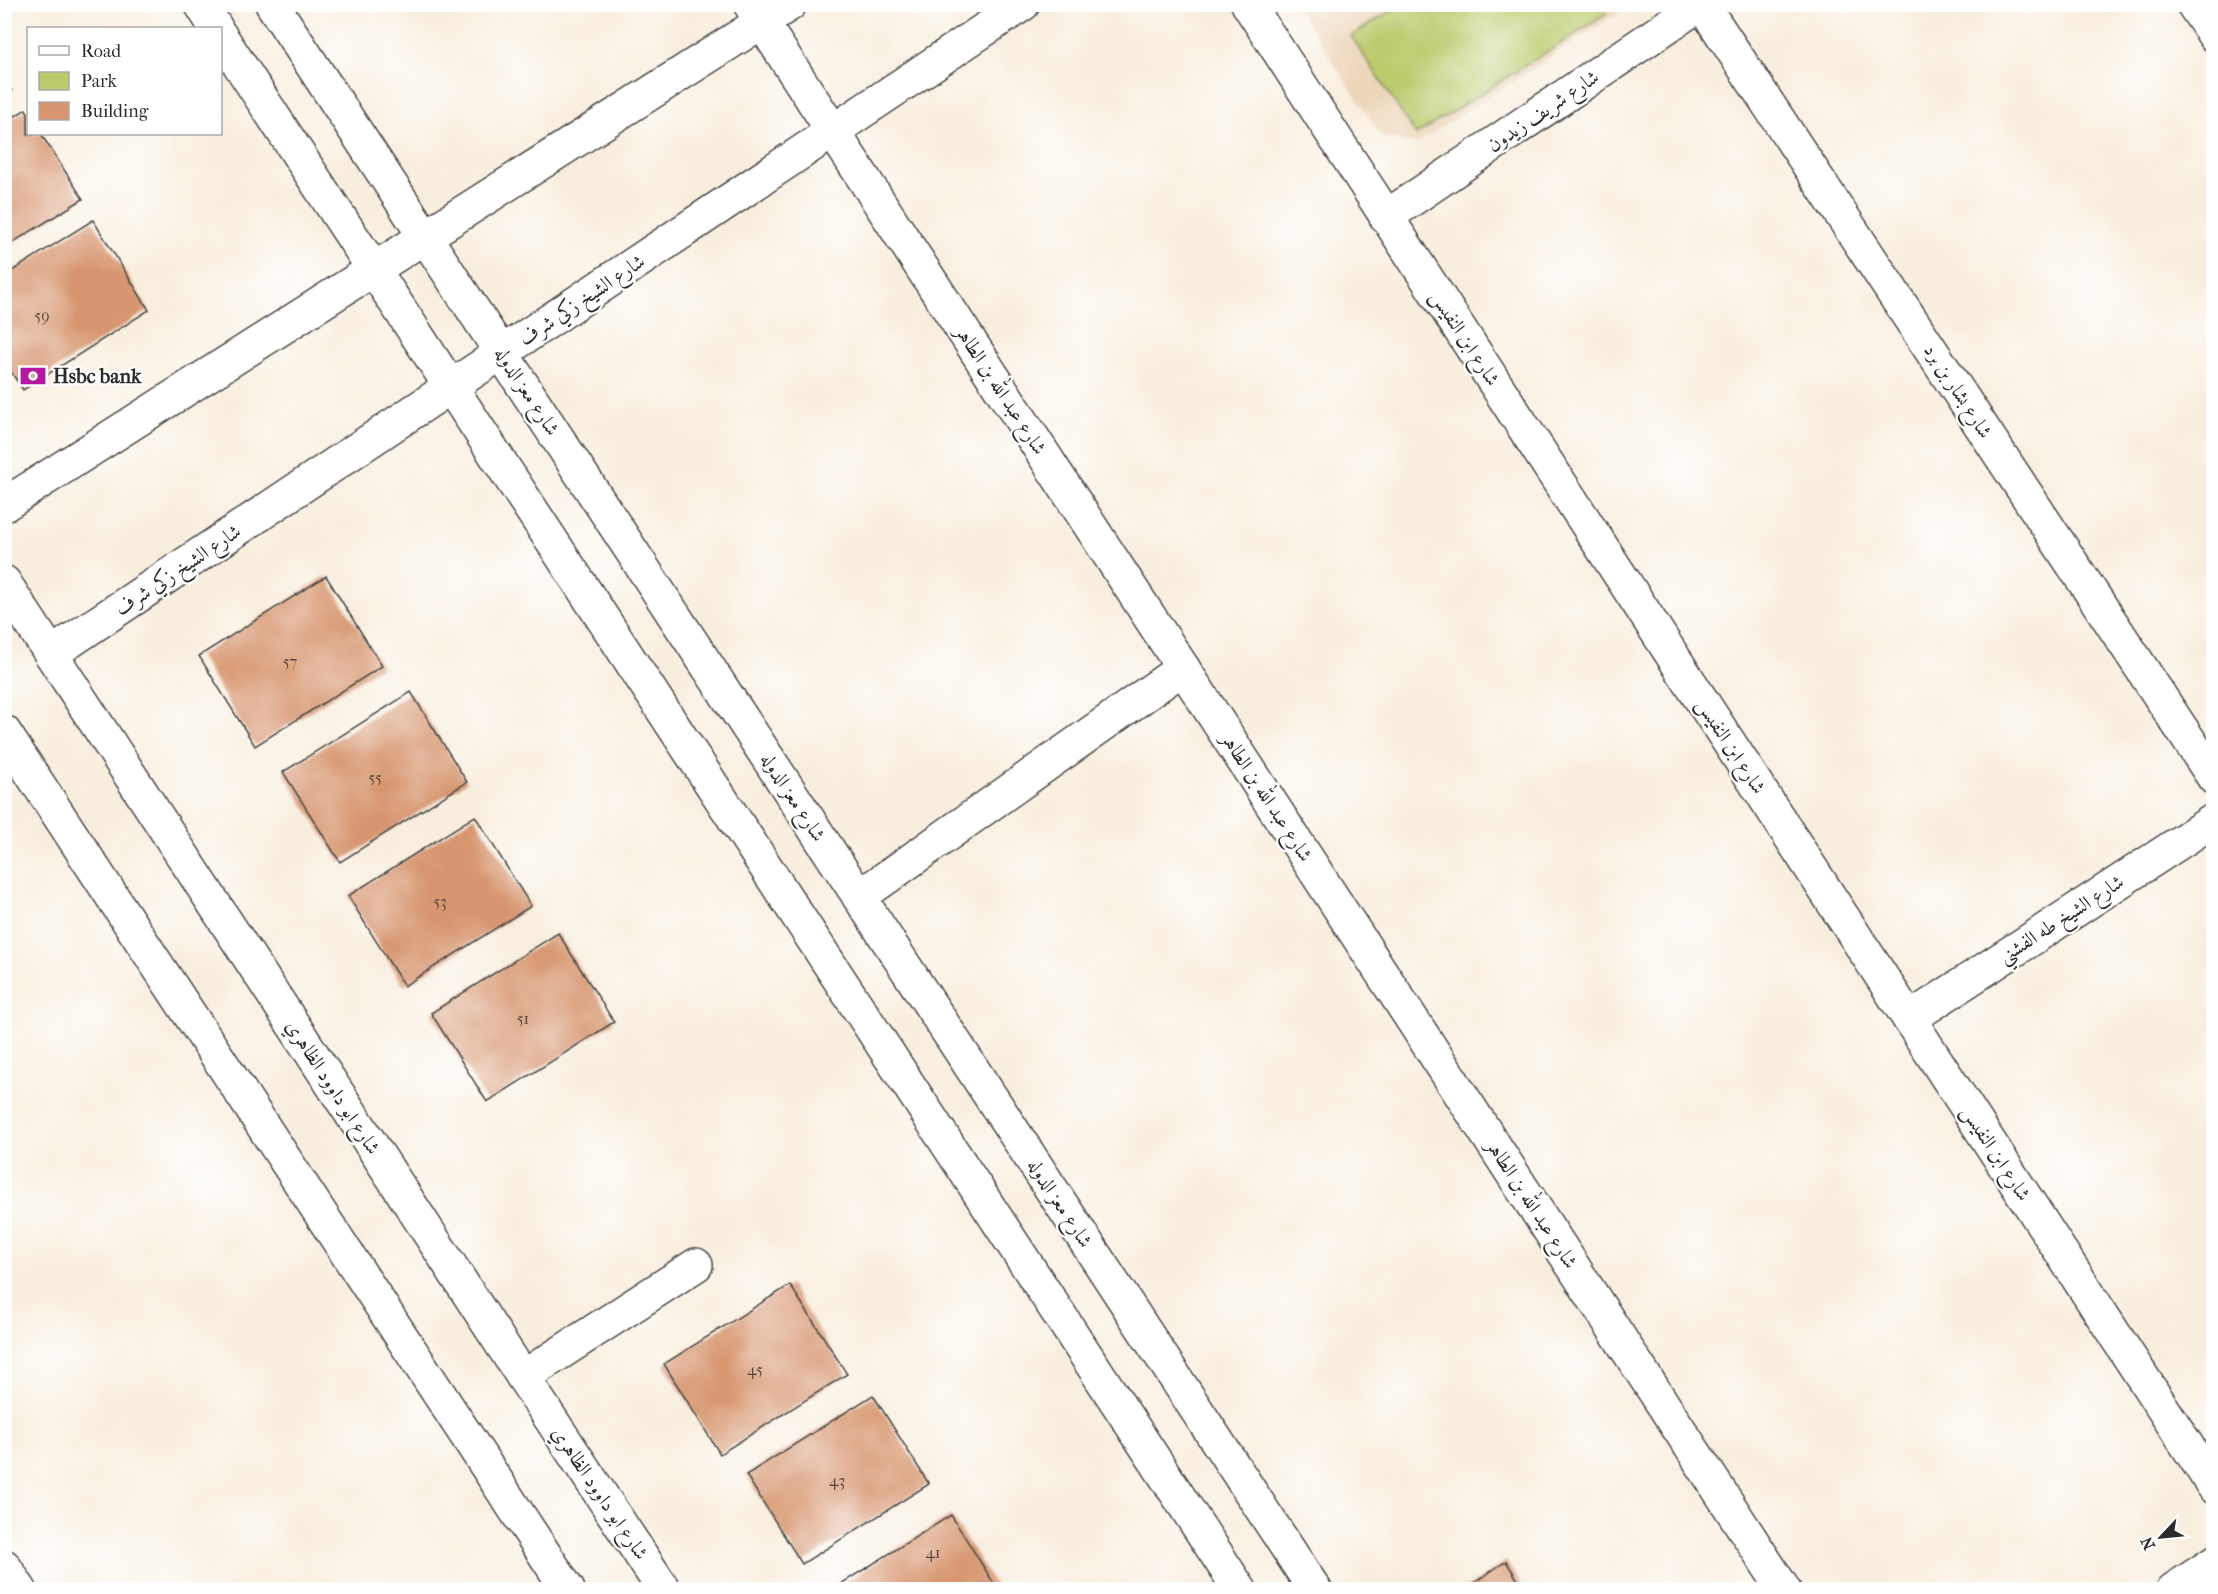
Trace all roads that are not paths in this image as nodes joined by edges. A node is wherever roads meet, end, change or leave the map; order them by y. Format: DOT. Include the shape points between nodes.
graph roads {
  1 [pos="201,4"];
  2 [pos="272,4"];
  3 [pos="790,4"];
  4 [pos="1023,4"];
  5 [pos="1248,4"];
  6 [pos="1701,4"];
  7 [pos="2193,4"];
  8 [pos="756,13"];
  9 [pos="215,27"];
  10 [pos="2214,35"];
  11 [pos="222,38"];
  12 [pos="833,132"];
  13 [pos="1386,217"];
  14 [pos="425,237"];
  15 [pos="374,269"];
  16 [pos="502,354"];
  17 [pos="452,388"];
  18 [pos="4,506"];
  19 [pos="4,582"];
  20 [pos="51,654"];
  21 [pos="1183,668"];
  22 [pos="4,732"];
  23 [pos="2214,778"];
  24 [pos="2214,820"];
  25 [pos="859,897"];
  26 [pos="1908,1019"];
  27 [pos="696,1265"];
  28 [pos="523,1377"];
  29 [pos="2214,1487"];
  30 [pos="2214,1563"];
  31 [pos="4,1566"];
  32 [pos="20,1590"];
  33 [pos="568,1590"];
  34 [pos="664,1590"];
  35 [pos="1240,1590"];
  36 [pos="1315,1590"];
  37 [pos="1784,1590"];
  38 [pos="2173,1590"];
  1 -- 9 [label="street"];
  2 -- 14 [label="street, شارع معز الدوله"];
  3 -- 8 [label="street"];
  4 -- 12 [label="street, شارع الشيخ زكي شرف"];
  5 -- 13 [label="street, شارع ابن النفيس"];
  6 -- 13 [label="street, شارع شريف زيدون"];
  6 -- 23 [label="street, شارع بشار بن برد"];
  7 -- 10 [label="street"];
  8 -- 12 [label="street, شارع عبد الله بن الطاهر"];
  8 -- 14 [label="street"];
  11 -- 15 [label="street"];
  12 -- 16 [label="street, شارع الشيخ زكي شرف"];
  12 -- 21 [label="street, شارع عبد الله بن الطاهر"];
  13 -- 26 [label="street, شارع ابن النفيس"];
  14 -- 15 [label="street"];
  14 -- 16 [label="street, شارع معز الدوله"];
  15 -- 17 [label="street"];
  15 -- 18 [label="street"];
  16 -- 17 [label="street, شارع الشيخ زكي شرف"];
  16 -- 25 [label="street, شارع معز الدوله"];
  17 -- 20 [label="street, شارع الشيخ زكي شرف"];
  17 -- 35 [label="street"];
  19 -- 20 [label="street, شارع ابو داوود الظاهري"];
  20 -- 28 [label="street, شارع ابو داوود الظاهري"];
  21 -- 25 [label="street"];
  21 -- 37 [label="street, شارع عبد الله بن الطاهر"];
  22 -- 33 [label="street"];
  24 -- 26 [label="street, شارع الشيخ طه الفشني"];
  25 -- 36 [label="street, شارع معز الدوله"];
  26 -- 29 [label="street, شارع ابن النفيس"];
  27 -- 28 [label="street"];
  28 -- 34 [label="street, شارع ابو داوود الظاهري"];
  30 -- 38 [label="street"];
  31 -- 32 [label="street"];
}
